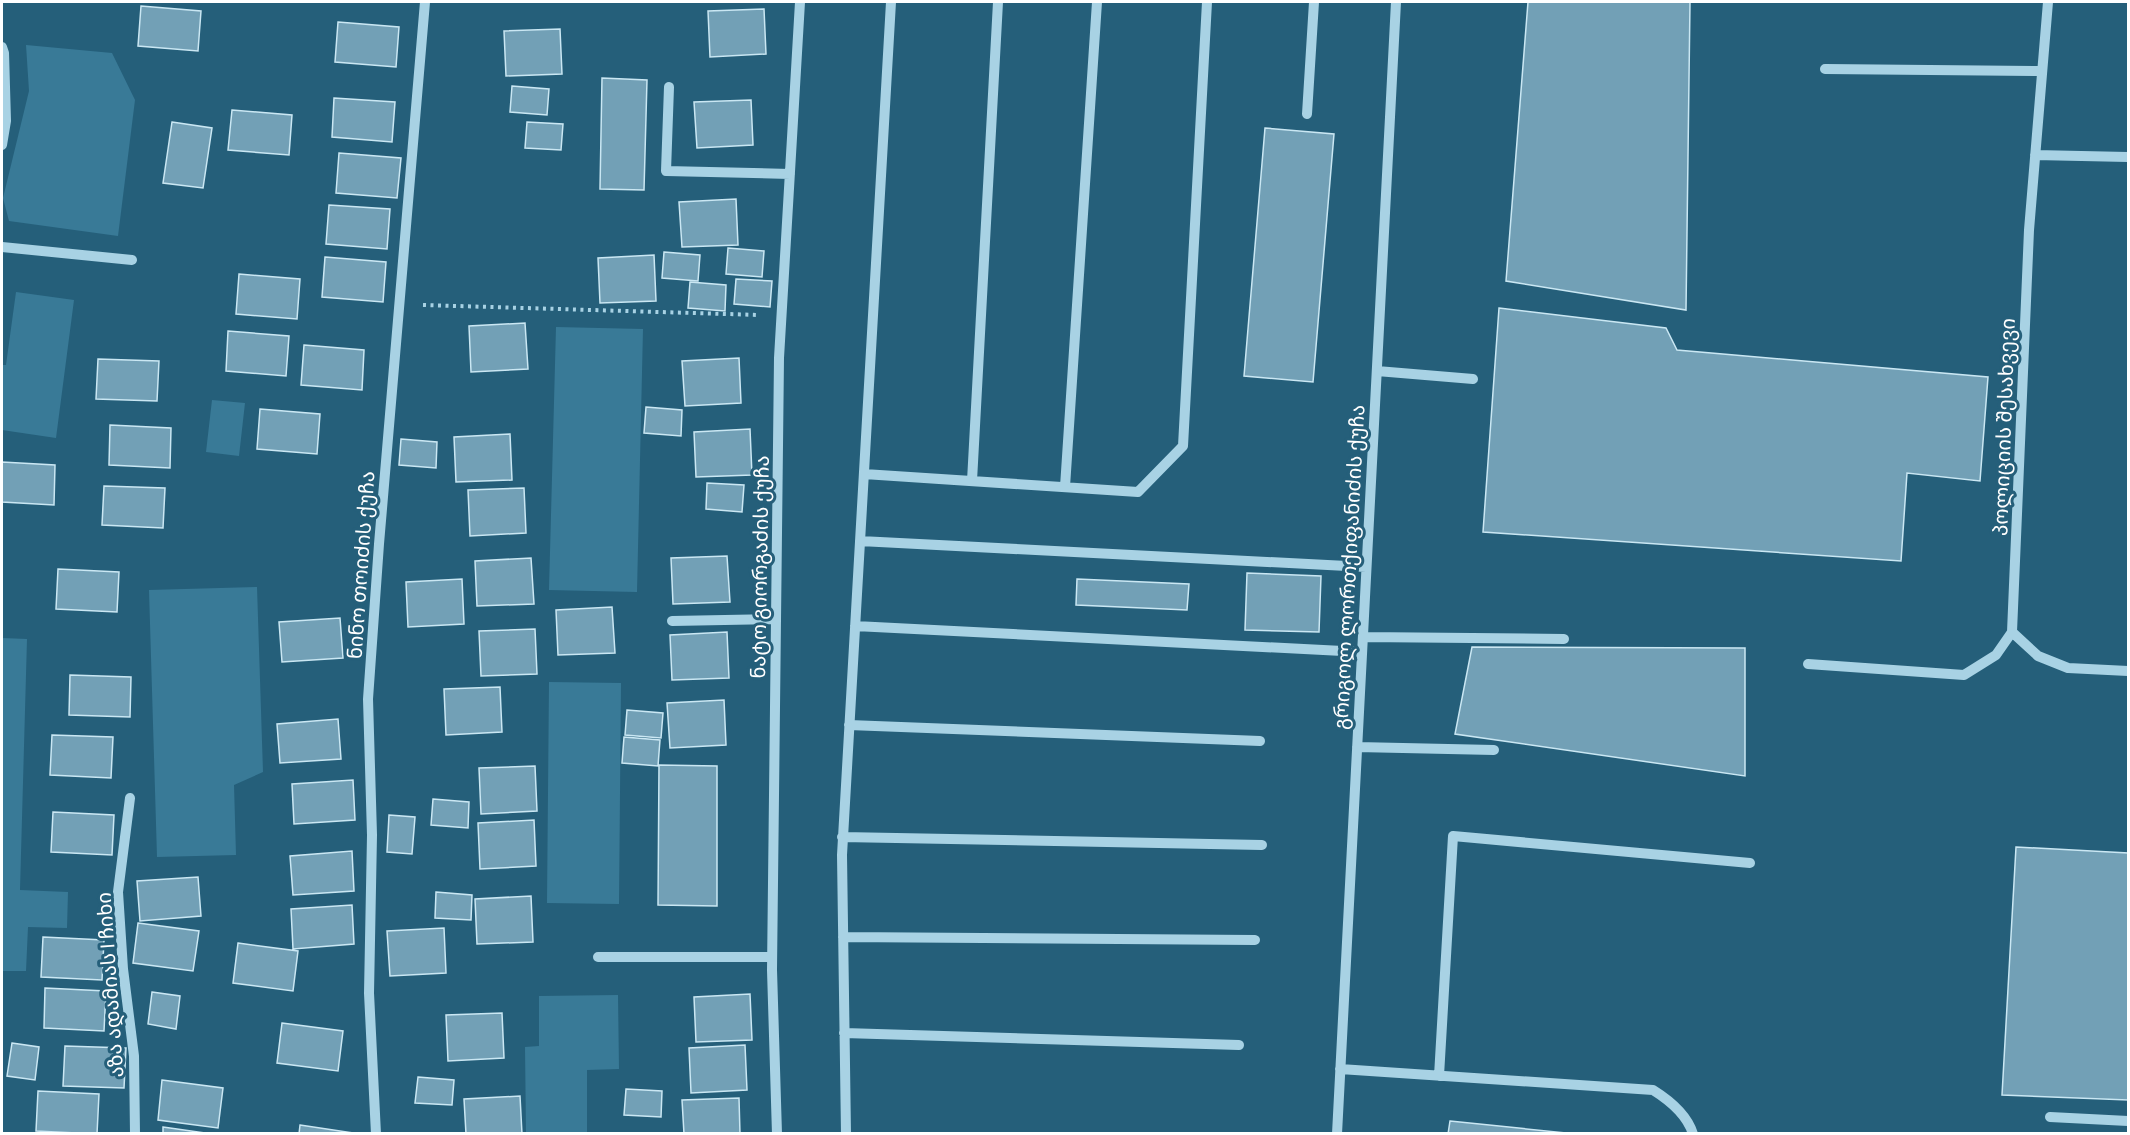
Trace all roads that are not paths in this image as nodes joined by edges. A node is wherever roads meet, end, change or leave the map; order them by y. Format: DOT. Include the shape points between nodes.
graph roads {
  1 [pos="425,2"];
  2 [pos="800,2"];
  3 [pos="891,2"];
  4 [pos="998,2"];
  5 [pos="1097,2"];
  6 [pos="1207,2"];
  7 [pos="1314,2"];
  8 [pos="1396,2"];
  9 [pos="2048,2"];
  10 [pos="2,47"];
  11 [pos="1825,69"];
  12 [pos="2042,71"];
  13 [pos="669,87"];
  14 [pos="1307,114"];
  15 [pos="2,144"];
  16 [pos="2035,155"];
  17 [pos="2128,157"];
  18 [pos="790,174"];
  19 [pos="2,247"];
  20 [pos="132,260"];
  21 [pos="1377,370"];
  22 [pos="1473,379"];
  23 [pos="864,474"];
  24 [pos="972,481"];
  25 [pos="1065,487"];
  26 [pos="860,541"];
  27 [pos="1366,567"];
  28 [pos="777,619"];
  29 [pos="672,621"];
  30 [pos="855,626"];
  31 [pos="2012,632"];
  32 [pos="1362,637"];
  33 [pos="1564,639"];
  34 [pos="1362,652"];
  35 [pos="1808,664"];
  36 [pos="2128,671"];
  37 [pos="849,725"];
  38 [pos="1260,741"];
  39 [pos="1357,747"];
  40 [pos="1494,750"];
  41 [pos="130,798"];
  42 [pos="843,837"];
  43 [pos="1262,845"];
  44 [pos="1750,863"];
  45 [pos="843,937"];
  46 [pos="1255,940"];
  47 [pos="598,957"];
  48 [pos="772,957"];
  49 [pos="844,1033"];
  50 [pos="1239,1045"];
  51 [pos="1340,1069"];
  52 [pos="1439,1076"];
  53 [pos="2050,1117"];
  54 [pos="2128,1121"];
  55 [pos="135,1134"];
  56 [pos="376,1134"];
  57 [pos="777,1134"];
  58 [pos="846,1134"];
  59 [pos="1337,1134"];
  60 [pos="1693,1134"];
  1 -- 56 [label="street, ნინო თოიძის ქუჩა" via="368,699 372,835 369,993"];
  2 -- 18 [label="street, ნატო გიორგაძის ქუჩა"];
  3 -- 23 [label="street"];
  4 -- 24 [label="street"];
  5 -- 25 [label="street"];
  6 -- 25 [label="street" via="1183,446 1138,492"];
  7 -- 14 [label="street"];
  8 -- 21 [label="street, გრიგოლ ლორთქიფანიძის ქუჩა"];
  9 -- 12 [label="street, პოლიციის შესახვევი"];
  10 -- 15 [label="street" via="6,121"];
  11 -- 12 [label="street"];
  12 -- 16 [label="street, პოლიციის შესახვევი"];
  13 -- 18 [label="street" via="666,171"];
  16 -- 17 [label="street"];
  16 -- 31 [label="street, პოლიციის შესახვევი"];
  18 -- 28 [label="street, ნატო გიორგაძის ქუჩა" via="779,357"];
  19 -- 20 [label="street"];
  21 -- 22 [label="street"];
  21 -- 27 [label="street, გრიგოლ ლორთქიფანიძის ქუჩა"];
  23 -- 24 [label="street"];
  23 -- 26 [label="street"];
  24 -- 25 [label="street"];
  26 -- 27 [label="street"];
  26 -- 30 [label="street"];
  27 -- 32 [label="street, გრიგოლ ლორთქიფანიძის ქუჩა"];
  28 -- 29 [label="street"];
  28 -- 48 [label="street, ნატო გიორგაძის ქუჩა"];
  30 -- 34 [label="street"];
  30 -- 37 [label="street"];
  31 -- 35 [label="street" via="1996,655 1964,675"];
  31 -- 36 [label="street" via="2038,656 2068,668"];
  32 -- 33 [label="street"];
  32 -- 34 [label="street, გრიგოლ ლორთქიფანიძის ქუჩა"];
  34 -- 39 [label="street, გრიგოლ ლორთქიფანიძის ქუჩა"];
  37 -- 38 [label="street"];
  37 -- 42 [label="street"];
  39 -- 40 [label="street"];
  39 -- 51 [label="street, გრიგოლ ლორთქიფანიძის ქუჩა"];
  41 -- 55 [label="street, აზა ადამიას I ჩიხი" via="118,892 134,1056"];
  42 -- 43 [label="street"];
  42 -- 45 [label="street"];
  44 -- 52 [label="street" via="1453,837"];
  45 -- 46 [label="street"];
  45 -- 49 [label="street"];
  47 -- 48 [label="street"];
  48 -- 57 [label="street, ნატო გიორგაძის ქუჩა"];
  49 -- 50 [label="street"];
  49 -- 58 [label="street"];
  51 -- 52 [label="street"];
  51 -- 59 [label="street, გრიგოლ ლორთქიფანიძის ქუჩა"];
  52 -- 60 [label="street" via="1653,1090 1671,1102"];
  53 -- 54 [label="street"];
}
